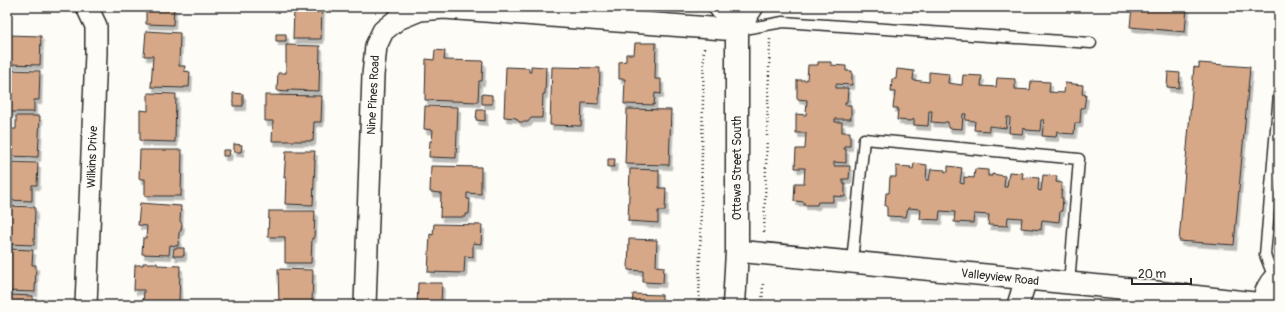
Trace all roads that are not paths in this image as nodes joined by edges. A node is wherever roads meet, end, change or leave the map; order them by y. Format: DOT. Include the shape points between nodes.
graph roads {
  1 [pos="720,7"];
  2 [pos="752,7"];
  3 [pos="88,9"];
  4 [pos="737,30"];
  5 [pos="1091,43"];
  6 [pos="1279,94"];
  7 [pos="1274,197"];
  8 [pos="737,251"];
  9 [pos="852,262"];
  10 [pos="1276,276"];
  11 [pos="1026,279"];
  12 [pos="1069,284"];
  13 [pos="86,305"];
  14 [pos="366,305"];
  15 [pos="734,305"];
  16 [pos="1018,305"];
  17 [pos="1263,305"];
  1 -- 4 [label="main road"];
  2 -- 4 [label="main road"];
  3 -- 13 [label="street, Wilkins Drive" via="96,26 96,53"];
  4 -- 5 [label="lane" via="782,22"];
  4 -- 8 [label="main road, Ottawa Street South"];
  4 -- 14 [label="street, Nine Pines Road" via="444,8 420,10 398,19 383,32 376,46"];
  6 -- 7 [label="lane"];
  7 -- 10 [label="lane" via="1265,255"];
  8 -- 9 [label="street, Valleyview Road"];
  8 -- 15 [label="main road, Ottawa Street South"];
  9 -- 11 [label="street, Valleyview Road"];
  9 -- 12 [label="lane" via="864,139 1071,158 1078,159"];
  10 -- 17 [label="street, Valleyview Road" via="1268,286"];
  11 -- 12 [label="street, Valleyview Road"];
  11 -- 16 [label="street"];
  12 -- 17 [label="street, Valleyview Road"];
}
